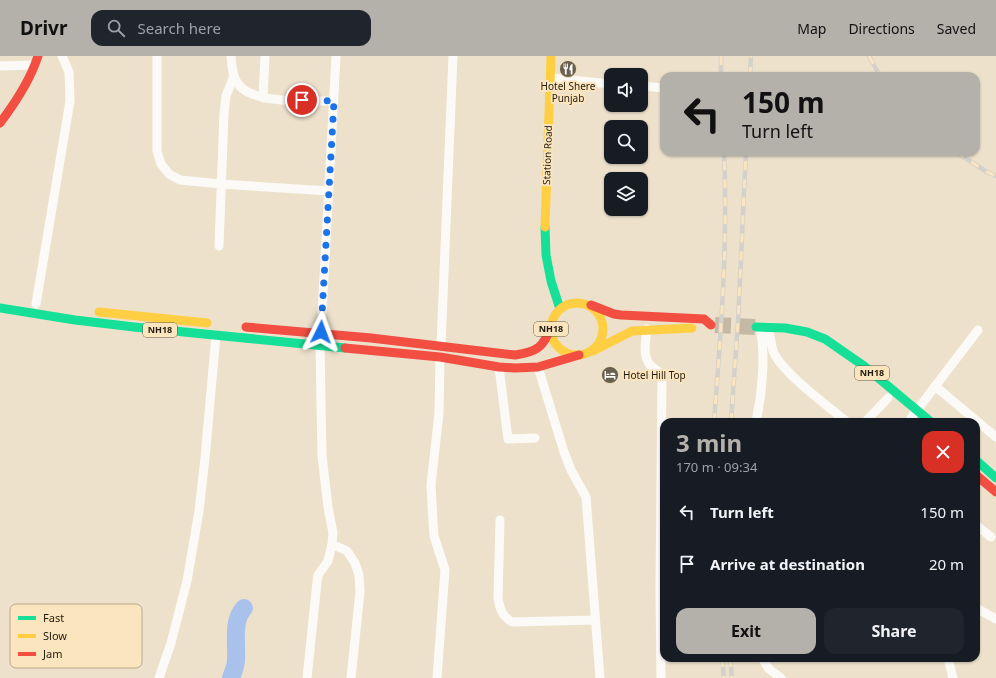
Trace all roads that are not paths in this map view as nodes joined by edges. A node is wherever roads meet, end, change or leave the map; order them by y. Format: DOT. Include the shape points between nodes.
graph roads {
  1 [pos="26,56"];
  2 [pos="62,56"];
  3 [pos="157,56"];
  4 [pos="231,56"];
  5 [pos="265,56"];
  6 [pos="336,56"];
  7 [pos="453,56"];
  8 [pos="551,56"];
  9 [pos="37,61"];
  10 [pos="0,66"];
  11 [pos="23,69"];
  12 [pos="234,76"];
  13 [pos="550,78"];
  14 [pos="604,83"];
  15 [pos="648,87"];
  16 [pos="660,88"];
  17 [pos="264,98"];
  18 [pos="334,101"];
  19 [pos="0,123"];
  20 [pos="221,184"];
  21 [pos="329,191"];
  22 [pos="219,246"];
  23 [pos="585,303"];
  24 [pos="35,304"];
  25 [pos="0,308"];
  26 [pos="560,309"];
  27 [pos="91,312"];
  28 [pos="213,324"];
  29 [pos="236,326"];
  30 [pos="551,326"];
  31 [pos="762,327"];
  32 [pos="647,329"];
  33 [pos="978,330"];
  34 [pos="321,332"];
  35 [pos="807,332"];
  36 [pos="216,335"];
  37 [pos="320,345"];
  38 [pos="441,345"];
  39 [pos="591,351"];
  40 [pos="579,355"];
  41 [pos="440,357"];
  42 [pos="841,361"];
  43 [pos="499,367"];
  44 [pos="538,367"];
  45 [pos="935,386"];
  46 [pos="888,398"];
  47 [pos="917,410"];
  48 [pos="662,418"];
  49 [pos="757,418"];
  50 [pos="842,418"];
  51 [pos="869,418"];
  52 [pos="910,418"];
  53 [pos="926,418"];
  54 [pos="973,418"];
  55 [pos="980,424"];
  56 [pos="996,437"];
  57 [pos="535,438"];
  58 [pos="980,464"];
  59 [pos="980,478"];
  60 [pos="996,478"];
  61 [pos="996,492"];
  62 [pos="500,520"];
  63 [pos="980,527"];
  64 [pos="991,537"];
  65 [pos="332,544"];
  66 [pos="980,610"];
  67 [pos="996,619"];
  68 [pos="595,620"];
  69 [pos="661,662"];
  70 [pos="765,662"];
  71 [pos="949,662"];
  72 [pos="159,678"];
  73 [pos="307,678"];
  74 [pos="351,678"];
  75 [pos="437,678"];
  76 [pos="600,678"];
  77 [pos="661,678"];
  78 [pos="781,678"];
  79 [pos="953,678"];
  1 -- 11 [label="main road"];
  2 -- 24 [label="street" via="69,72 70,101"];
  3 -- 20 [label="street" via="157,151 161,164 169,174 180,180"];
  4 -- 12 [label="street"];
  5 -- 17 [label="street"];
  6 -- 18 [label="street"];
  7 -- 38 [label="street"];
  8 -- 13 [label="main road, Station Road"];
  9 -- 11 [label="street"];
  9 -- 19 [label="main road" via="26,88"];
  10 -- 11 [label="street"];
  12 -- 17 [label="street" via="239,86 247,93"];
  12 -- 20 [label="street" via="226,96"];
  13 -- 14 [label="street"];
  13 -- 26 [label="main road, Station Road" via="546,255"];
  15 -- 16 [label="street"];
  17 -- 18 [label="street"];
  18 -- 21 [label="street"];
  20 -- 21 [label="street"];
  20 -- 22 [label="street"];
  21 -- 34 [label="street"];
  23 -- 26 [label="main road, NH18" via="571,303"];
  23 -- 32 [label="main road, NH18" via="614,314 704,319 713,325 702,328"];
  23 -- 39 [label="main road" via="596,310 604,328 600,342"];
  25 -- 36 [label="main road, NH18" via="102,324"];
  26 -- 30 [label="main road, NH18" via="555,314"];
  27 -- 28 [label="main road, NH18"];
  29 -- 34 [label="main road, NH18"];
  30 -- 38 [label="main road, NH18" via="542,346 523,354 508,355"];
  30 -- 40 [label="main road, NH18" via="553,339 561,349"];
  31 -- 35 [label="main road, NH18"];
  31 -- 49 [label="street" via="760,404"];
  31 -- 50 [label="street" via="784,367"];
  32 -- 39 [label="main road, NH18" via="632,331"];
  32 -- 48 [label="street" via="647,360 662,376"];
  33 -- 45 [label="street"];
  34 -- 38 [label="main road, NH18"];
  35 -- 42 [label="main road" via="817,344"];
  35 -- 47 [label="main road, NH18" via="825,339 864,366"];
  36 -- 37 [label="main road, NH18"];
  36 -- 72 [label="street" via="199,511 187,581"];
  37 -- 41 [label="main road, NH18"];
  37 -- 65 [label="street" via="322,456 333,534"];
  39 -- 40 [label="main road, NH18"];
  40 -- 44 [label="main road, NH18"];
  41 -- 43 [label="main road, NH18"];
  41 -- 75 [label="street" via="432,522 445,570"];
  43 -- 44 [label="main road, NH18"];
  43 -- 57 [label="street" via="508,439"];
  44 -- 68 [label="street" via="564,452 586,497"];
  45 -- 47 [label="street"];
  45 -- 54 [label="street"];
  46 -- 51 [label="street"];
  47 -- 52 [label="street"];
  47 -- 53 [label="main road, NH18"];
  55 -- 56 [label="street"];
  58 -- 60 [label="main road"];
  59 -- 61 [label="main road"];
  62 -- 68 [label="street" via="498,598 500,610 505,618 512,622"];
  63 -- 64 [label="street"];
  65 -- 73 [label="street" via="328,561 318,575"];
  65 -- 74 [label="street" via="347,551 359,575 360,592"];
  66 -- 67 [label="street"];
  68 -- 76 [label="street"];
  69 -- 77 [label="street"];
  70 -- 78 [label="street"];
  71 -- 79 [label="street"];
}
